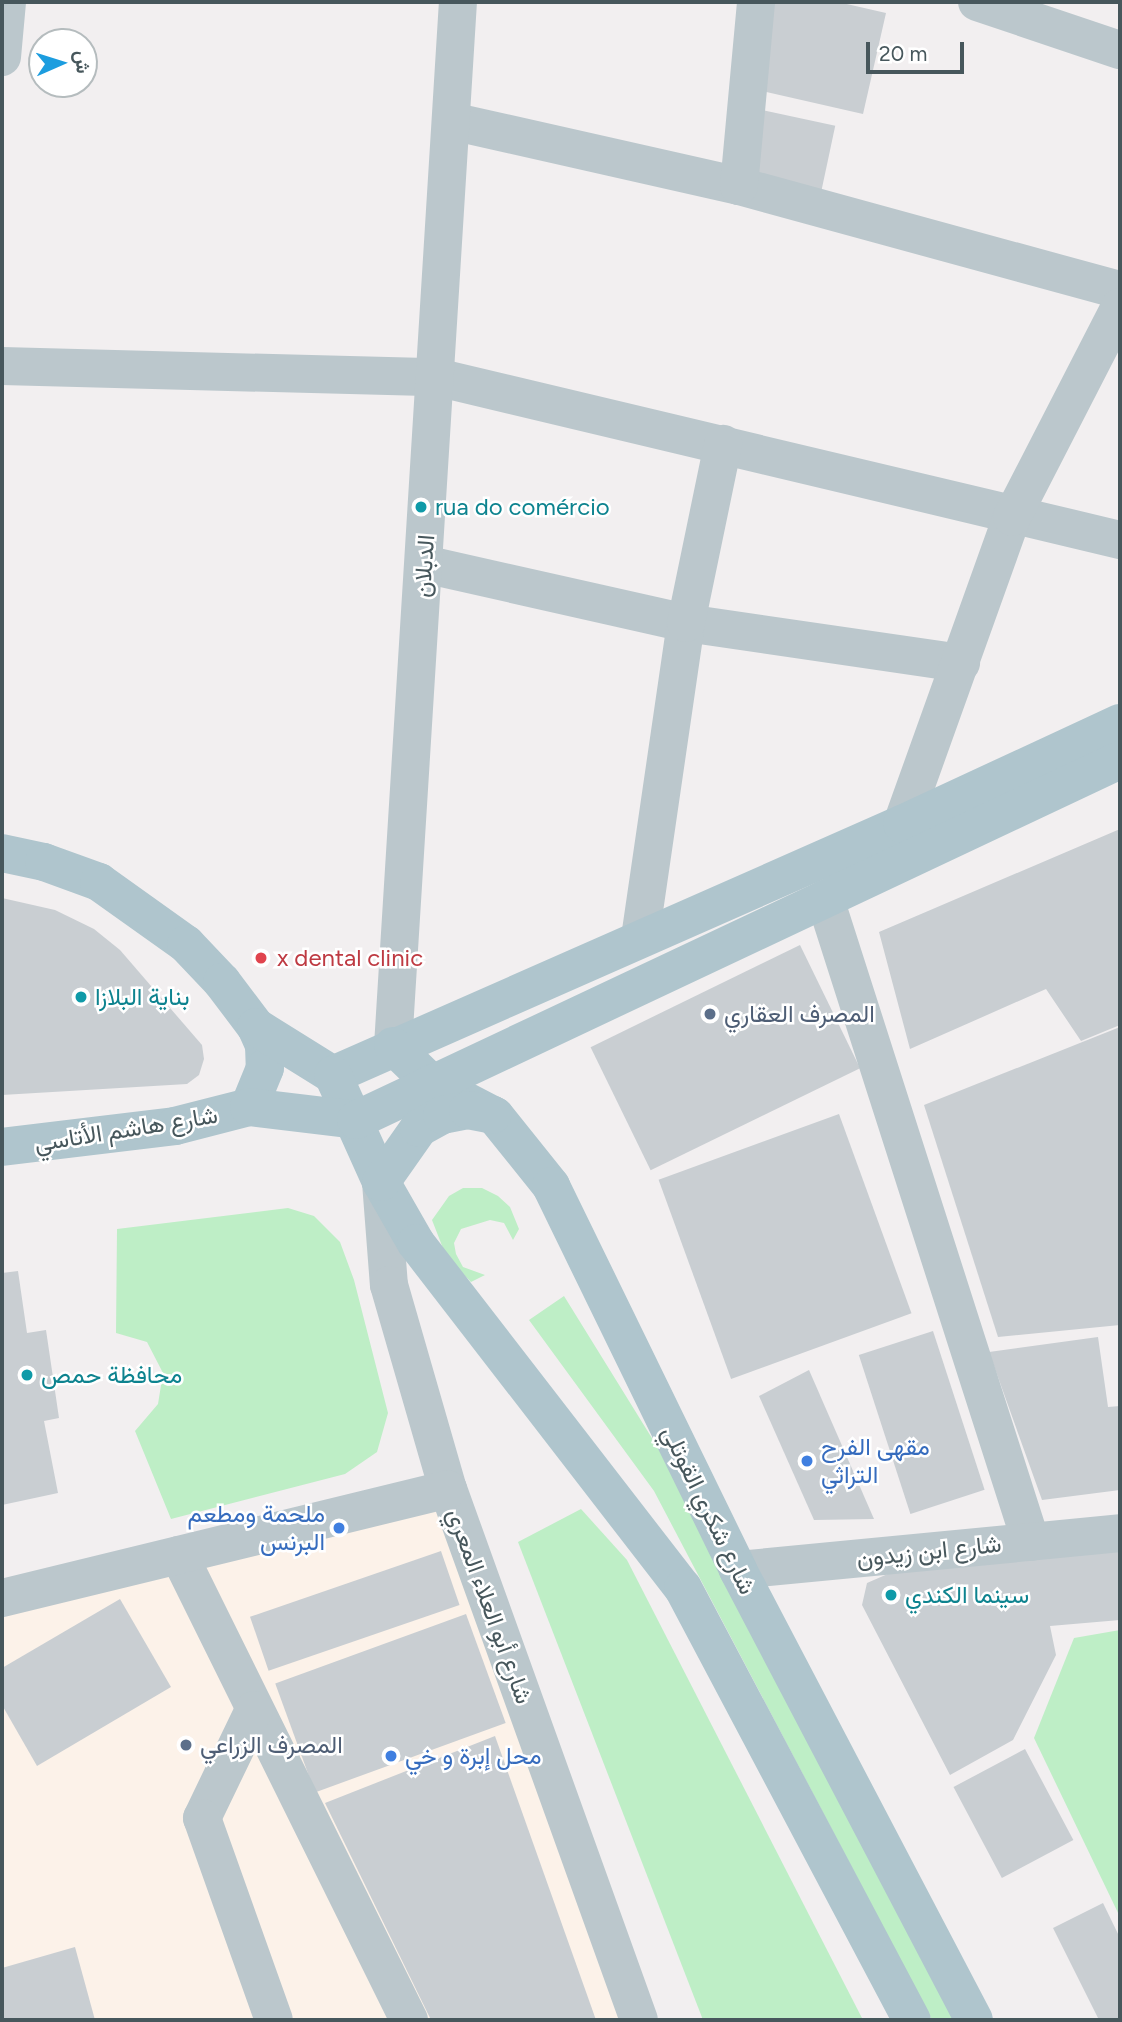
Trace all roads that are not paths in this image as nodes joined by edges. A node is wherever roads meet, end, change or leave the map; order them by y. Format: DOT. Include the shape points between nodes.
graph roads {
  1 [pos="7,2"];
  2 [pos="458,2"];
  3 [pos="756,2"];
  4 [pos="977,2"];
  5 [pos="1120,50"];
  6 [pos="2,57"];
  7 [pos="451,121"];
  8 [pos="739,186"];
  9 [pos="1120,290"];
  10 [pos="1120,307"];
  11 [pos="2,366"];
  12 [pos="436,377"];
  13 [pos="723,443"];
  14 [pos="1012,517"];
  15 [pos="1120,540"];
  16 [pos="424,564"];
  17 [pos="685,623"];
  18 [pos="961,663"];
  19 [pos="1120,723"];
  20 [pos="1120,761"];
  21 [pos="902,824"];
  22 [pos="2,853"];
  23 [pos="825,899"];
  24 [pos="640,938"];
  25 [pos="256,1027"];
  26 [pos="393,1046"];
  27 [pos="333,1075"];
  28 [pos="431,1083"];
  29 [pos="249,1107"];
  30 [pos="495,1116"];
  31 [pos="356,1120"];
  32 [pos="2,1147"];
  33 [pos="381,1182"];
  34 [pos="448,1489"];
  35 [pos="1120,1533"];
  36 [pos="1031,1542"];
  37 [pos="179,1555"];
  38 [pos="738,1570"];
  39 [pos="2,1598"];
  40 [pos="254,1710"];
  41 [pos="274,2020"];
  42 [pos="409,2020"];
  43 [pos="639,2020"];
  44 [pos="912,2020"];
  45 [pos="974,2020"];
  1 -- 6 [label="street"];
  2 -- 7 [label="street, الدبلان"];
  3 -- 8 [label="street"];
  4 -- 5 [label="street"];
  7 -- 8 [label="street"];
  7 -- 12 [label="street, الدبلان"];
  8 -- 9 [label="street"];
  10 -- 14 [label="street"];
  11 -- 12 [label="street"];
  12 -- 13 [label="street"];
  12 -- 16 [label="street, الدبلان"];
  13 -- 14 [label="street"];
  13 -- 17 [label="street"];
  14 -- 15 [label="street"];
  14 -- 18 [label="street"];
  16 -- 17 [label="street"];
  16 -- 26 [label="street, الدبلان"];
  17 -- 18 [label="street"];
  17 -- 24 [label="street"];
  18 -- 21 [label="street"];
  19 -- 21 [label="main road"];
  20 -- 23 [label="main road"];
  21 -- 24 [label="main road"];
  22 -- 25 [label="main road" via="99,882 143,909 195,953"];
  23 -- 28 [label="main road"];
  23 -- 36 [label="street"];
  24 -- 26 [label="main road"];
  25 -- 27 [label="main road"];
  25 -- 29 [label="main road" via="264,1045 265,1068"];
  26 -- 27 [label="main road"];
  26 -- 28 [label="main road, شارع شكري القوتلي"];
  27 -- 31 [label="main road"];
  28 -- 30 [label="main road, شارع شكري القوتلي"];
  28 -- 31 [label="main road"];
  29 -- 31 [label="main road"];
  29 -- 32 [label="main road, شارع هاشم الأتاسي" via="175,1126"];
  30 -- 33 [label="main road" via="468,1110 442,1115 419,1128"];
  30 -- 38 [label="main road, شارع شكري القوتلي" via="551,1186"];
  31 -- 33 [label="main road"];
  33 -- 34 [label="street, شارع أبو العلاء المعري" via="389,1285"];
  33 -- 44 [label="main road" via="416,1243 683,1588"];
  34 -- 37 [label="street"];
  34 -- 43 [label="street, شارع أبو العلاء المعري"];
  35 -- 36 [label="street, شارع ابن زيدون"];
  36 -- 38 [label="street, شارع ابن زيدون"];
  37 -- 39 [label="street"];
  37 -- 40 [label="street"];
  38 -- 45 [label="main road, شارع شكري القوتلي"];
  40 -- 41 [label="street" via="202,1818"];
  40 -- 42 [label="street"];
}
